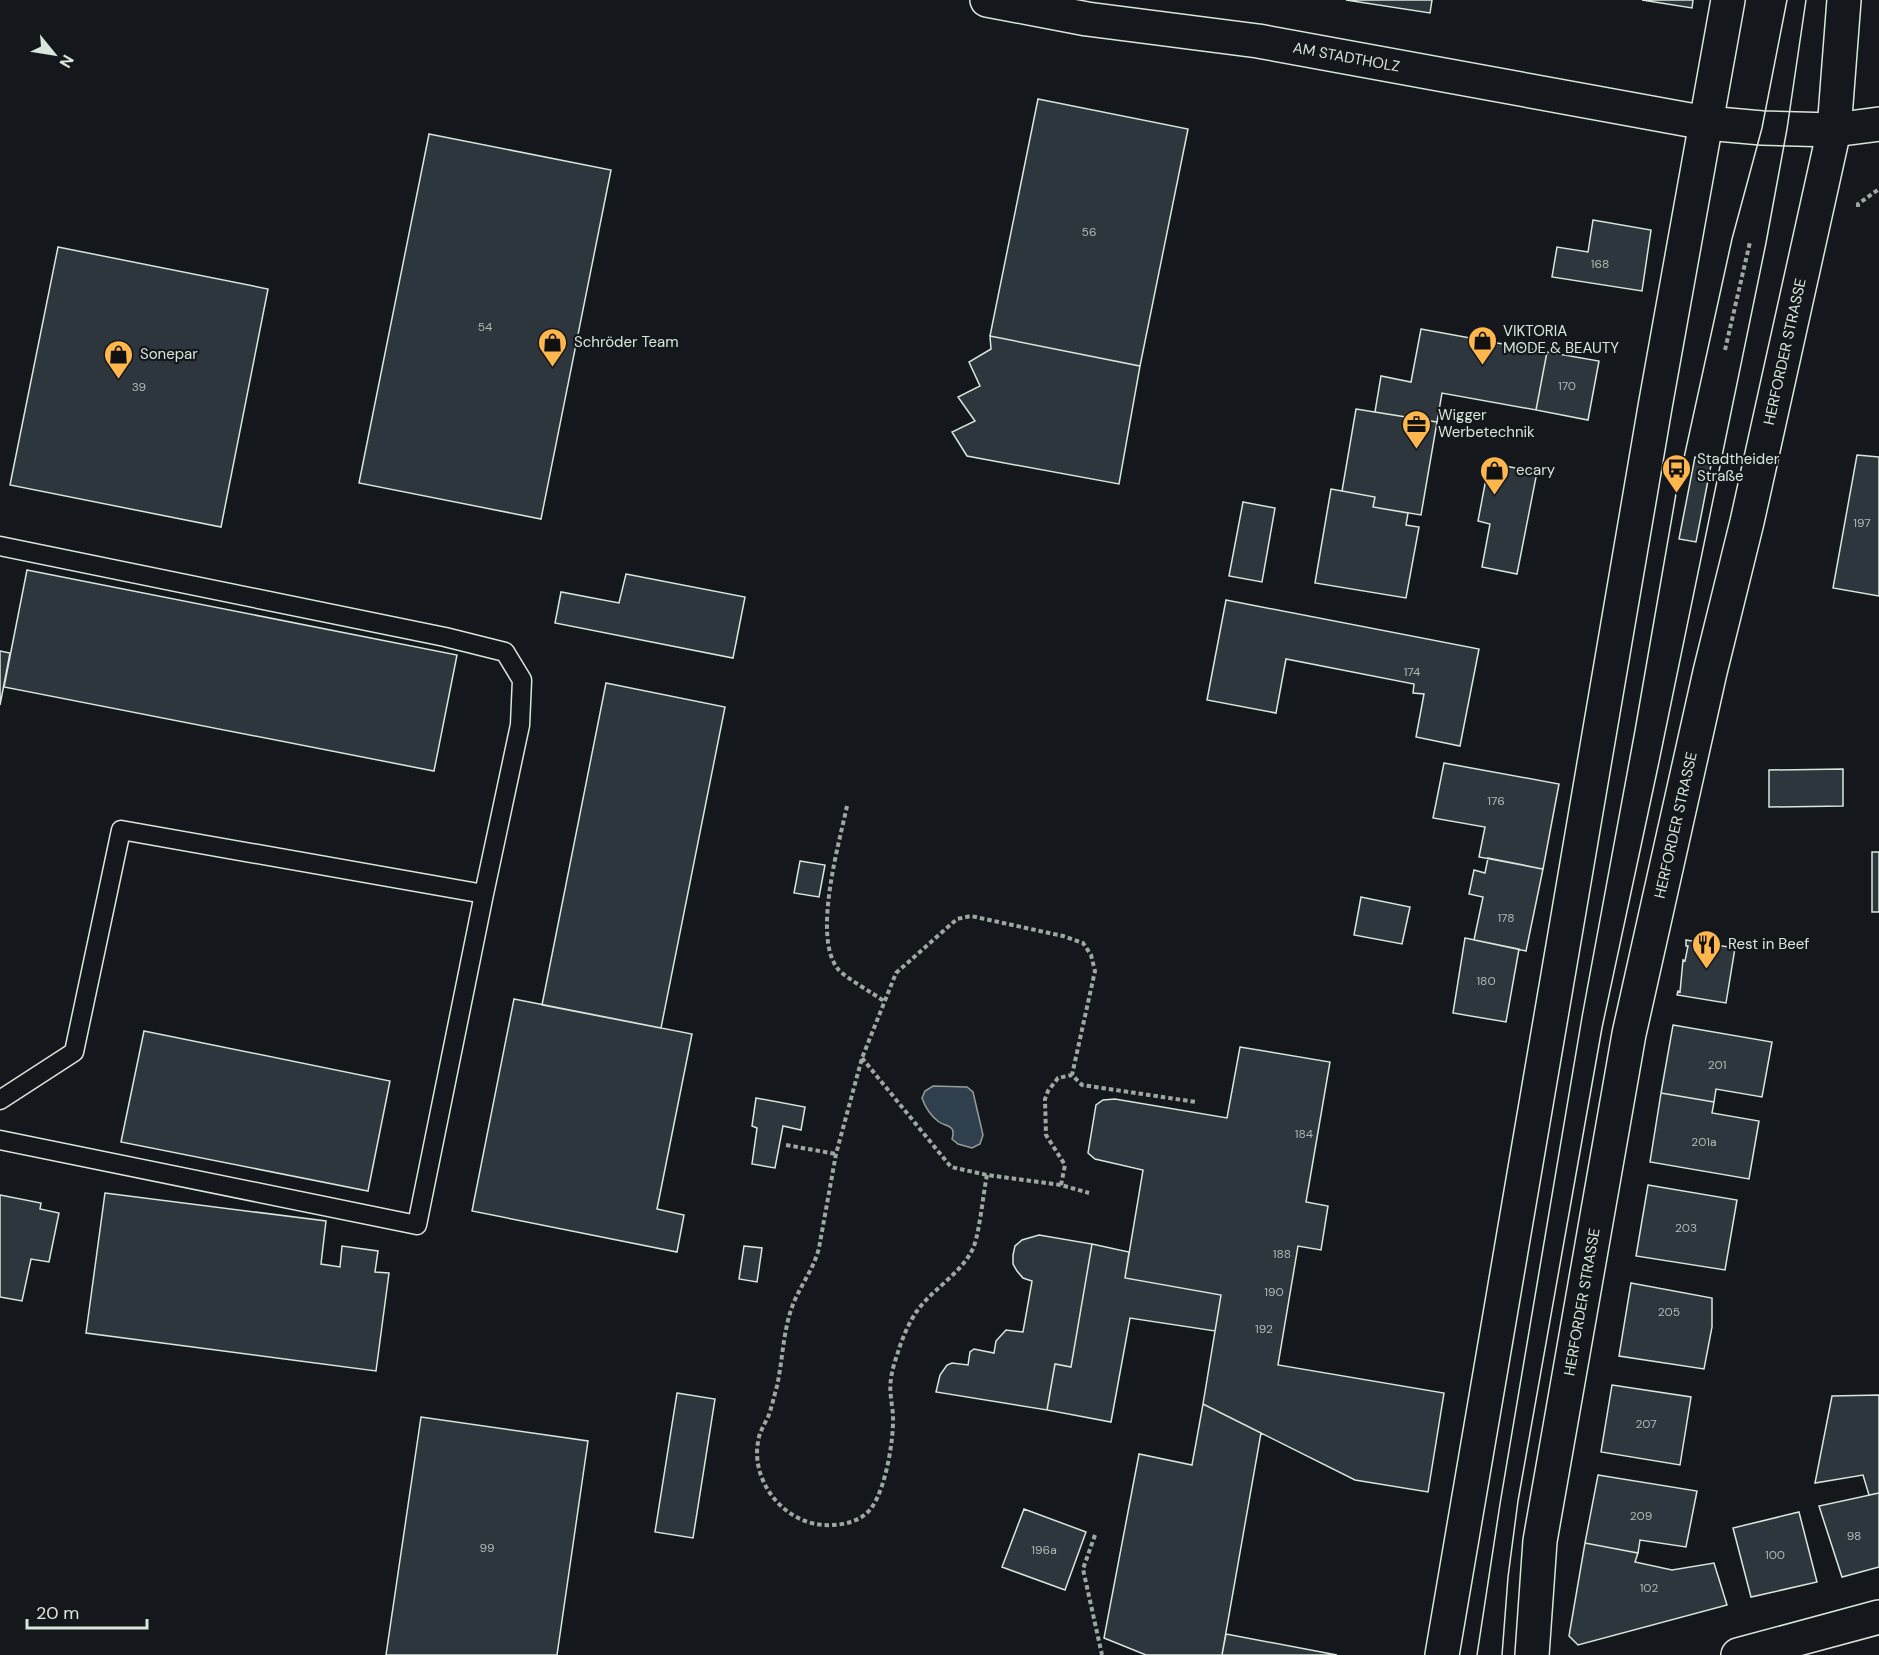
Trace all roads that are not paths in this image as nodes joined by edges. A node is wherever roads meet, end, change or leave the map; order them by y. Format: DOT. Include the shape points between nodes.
graph roads {
  1 [pos="987,0"];
  2 [pos="1728,0"];
  3 [pos="1844,0"];
  4 [pos="1706,123"];
  5 [pos="1879,124"];
  6 [pos="1834,130"];
  7 [pos="0,546"];
  8 [pos="484,894"];
  9 [pos="0,1100"];
  10 [pos="0,1140"];
  11 [pos="1879,1617"];
  12 [pos="1534,1653"];
  13 [pos="1442,1655"];
  14 [pos="1738,1655"];
  1 -- 4 [label="main road, AM STADTHOLZ" via="1087,19 1258,41"];
  2 -- 4 [label="main road"];
  3 -- 6 [label="main road, HERFORDER STRASSE"];
  4 -- 6 [label="main road, AM STADTHOLZ"];
  4 -- 13 [label="main road"];
  5 -- 6 [label="main road"];
  6 -- 12 [label="main road, HERFORDER STRASSE" via="1629,1034 1540,1541"];
  7 -- 8 [label="lane" via="506,652 522,680 520,725"];
  8 -- 9 [label="lane" via="120,830 74,1052"];
  8 -- 10 [label="lane" via="417,1226"];
  11 -- 14 [label="main road"];
}
